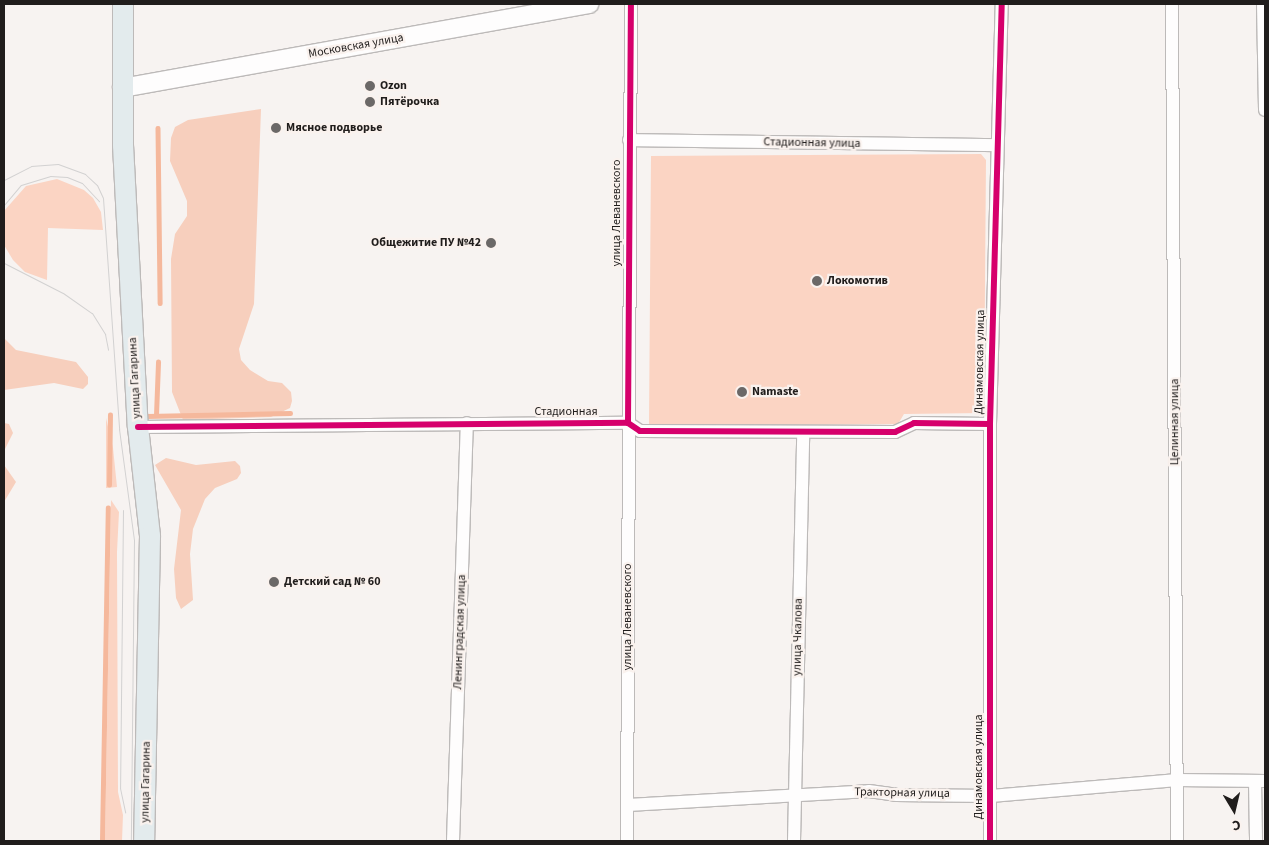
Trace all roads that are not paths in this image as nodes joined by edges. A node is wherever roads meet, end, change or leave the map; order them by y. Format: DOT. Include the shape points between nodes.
graph roads {
  1 [pos="123,4"];
  2 [pos="590,4"];
  3 [pos="631,4"];
  4 [pos="1002,4"];
  5 [pos="1172,4"];
  6 [pos="1264,4"];
  7 [pos="122,88"];
  8 [pos="1265,110"];
  9 [pos="629,140"];
  10 [pos="996,145"];
  11 [pos="467,423"];
  12 [pos="628,423"];
  13 [pos="990,424"];
  14 [pos="138,427"];
  15 [pos="803,432"];
  16 [pos="1177,780"];
  17 [pos="1260,781"];
  18 [pos="991,796"];
  19 [pos="794,797"];
  20 [pos="628,805"];
  21 [pos="144,841"];
  22 [pos="453,841"];
  23 [pos="627,841"];
  24 [pos="794,841"];
  25 [pos="990,841"];
  26 [pos="1177,841"];
  27 [pos="1256,841"];
  1 -- 7 [label="main road, улица Гагарина"];
  2 -- 7 [label="street, Московская улица"];
  3 -- 9 [label="street, улица Леваневского"];
  4 -- 10 [label="street, Динамовская улица"];
  5 -- 16 [label="street, Целинная улица"];
  6 -- 8 [label="street"];
  7 -- 14 [label="main road, улица Гагарина"];
  9 -- 10 [label="street, Стадионная улица"];
  9 -- 12 [label="street, улица Леваневского"];
  10 -- 13 [label="street, Динамовская улица"];
  11 -- 12 [label="street, Стадионная"];
  11 -- 14 [label="street, Стадионная"];
  11 -- 22 [label="street, Ленинградская улица"];
  12 -- 15 [label="street, Стадионная" via="640,431"];
  12 -- 20 [label="street, улица Леваневского"];
  13 -- 15 [label="street, Стадионная" via="914,423 895,432"];
  13 -- 18 [label="street, Динамовская улица"];
  14 -- 21 [label="main road, улица Гагарина" via="150,536"];
  15 -- 19 [label="street, улица Чкалова"];
  16 -- 17 [label="street, Тракторная улица"];
  16 -- 18 [label="street, Тракторная улица"];
  16 -- 26 [label="street, Целинная улица"];
  17 -- 27 [label="street"];
  18 -- 19 [label="street, Тракторная улица" via="896,795 869,791"];
  18 -- 25 [label="street, Динамовская улица"];
  19 -- 20 [label="street, Тракторная улица"];
  19 -- 24 [label="street, улица Чкалова"];
  20 -- 23 [label="street, улица Леваневского"];
}
